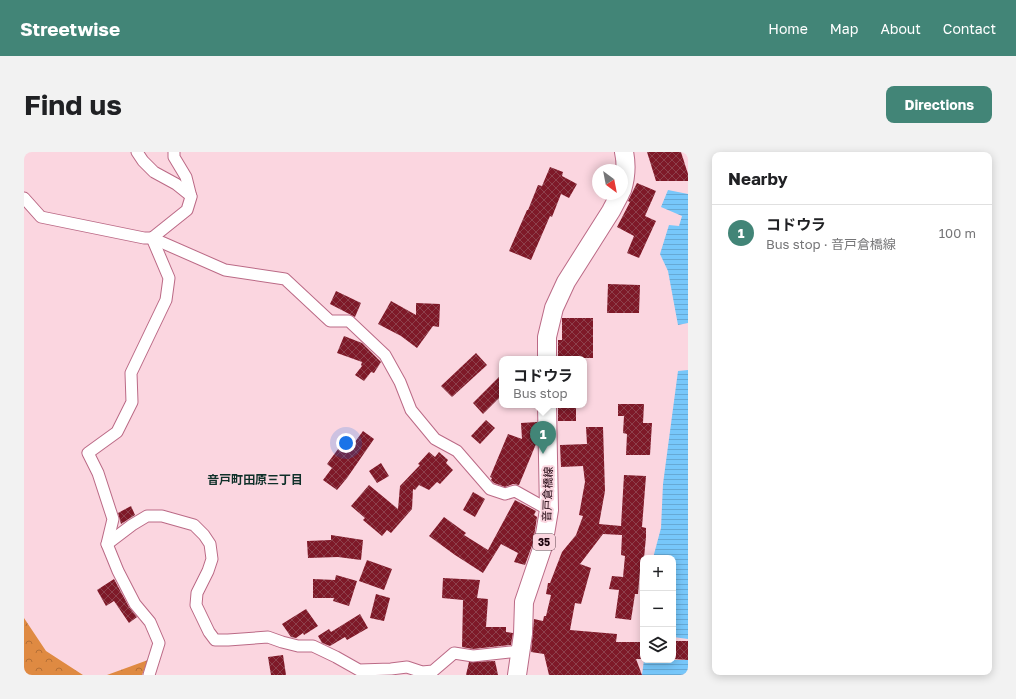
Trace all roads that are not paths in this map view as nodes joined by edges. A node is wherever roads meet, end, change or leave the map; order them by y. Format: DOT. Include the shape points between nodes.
graph roads {
  1 [pos="136,152"];
  2 [pos="174,152"];
  3 [pos="624,152"];
  4 [pos="626,164"];
  5 [pos="191,197"];
  6 [pos="24,198"];
  7 [pos="617,200"];
  8 [pos="152,238"];
  9 [pos="547,356"];
  10 [pos="547,408"];
  11 [pos="549,510"];
  12 [pos="107,544"];
  13 [pos="520,651"];
  14 [pos="149,675"];
  15 [pos="517,675"];
  1 -- 5 [label="street" via="154,172 176,184"];
  2 -- 5 [label="street" via="174,157 186,177"];
  3 -- 4 [label="main road"];
  5 -- 8 [label="street" via="187,210"];
  6 -- 8 [label="street" via="41,217"];
  7 -- 9 [label="main road" via="566,282 554,308 547,337"];
  8 -- 11 [label="street" via="225,270 285,279 330,321 349,321 385,356 412,410 435,439 456,452 490,489 505,494 515,491"];
  8 -- 12 [label="street" via="169,278 166,300 131,372 132,402 117,432 88,453 98,473 113,518"];
  10 -- 11 [label="main road, 音戸倉橋線 / 35"];
  11 -- 13 [label="main road, 音戸倉橋線 / 35" via="543,546 524,602"];
  12 -- 13 [label="street" via="147,516 162,516 194,525 210,544 212,559 197,593 196,605 215,640 268,637 298,646 313,646 359,670 407,667 422,672 433,671 454,653 473,656"];
  12 -- 14 [label="street" via="118,571 136,604 150,622 159,644"];
  13 -- 15 [label="main road, 音戸倉橋線 / 35"];
}
